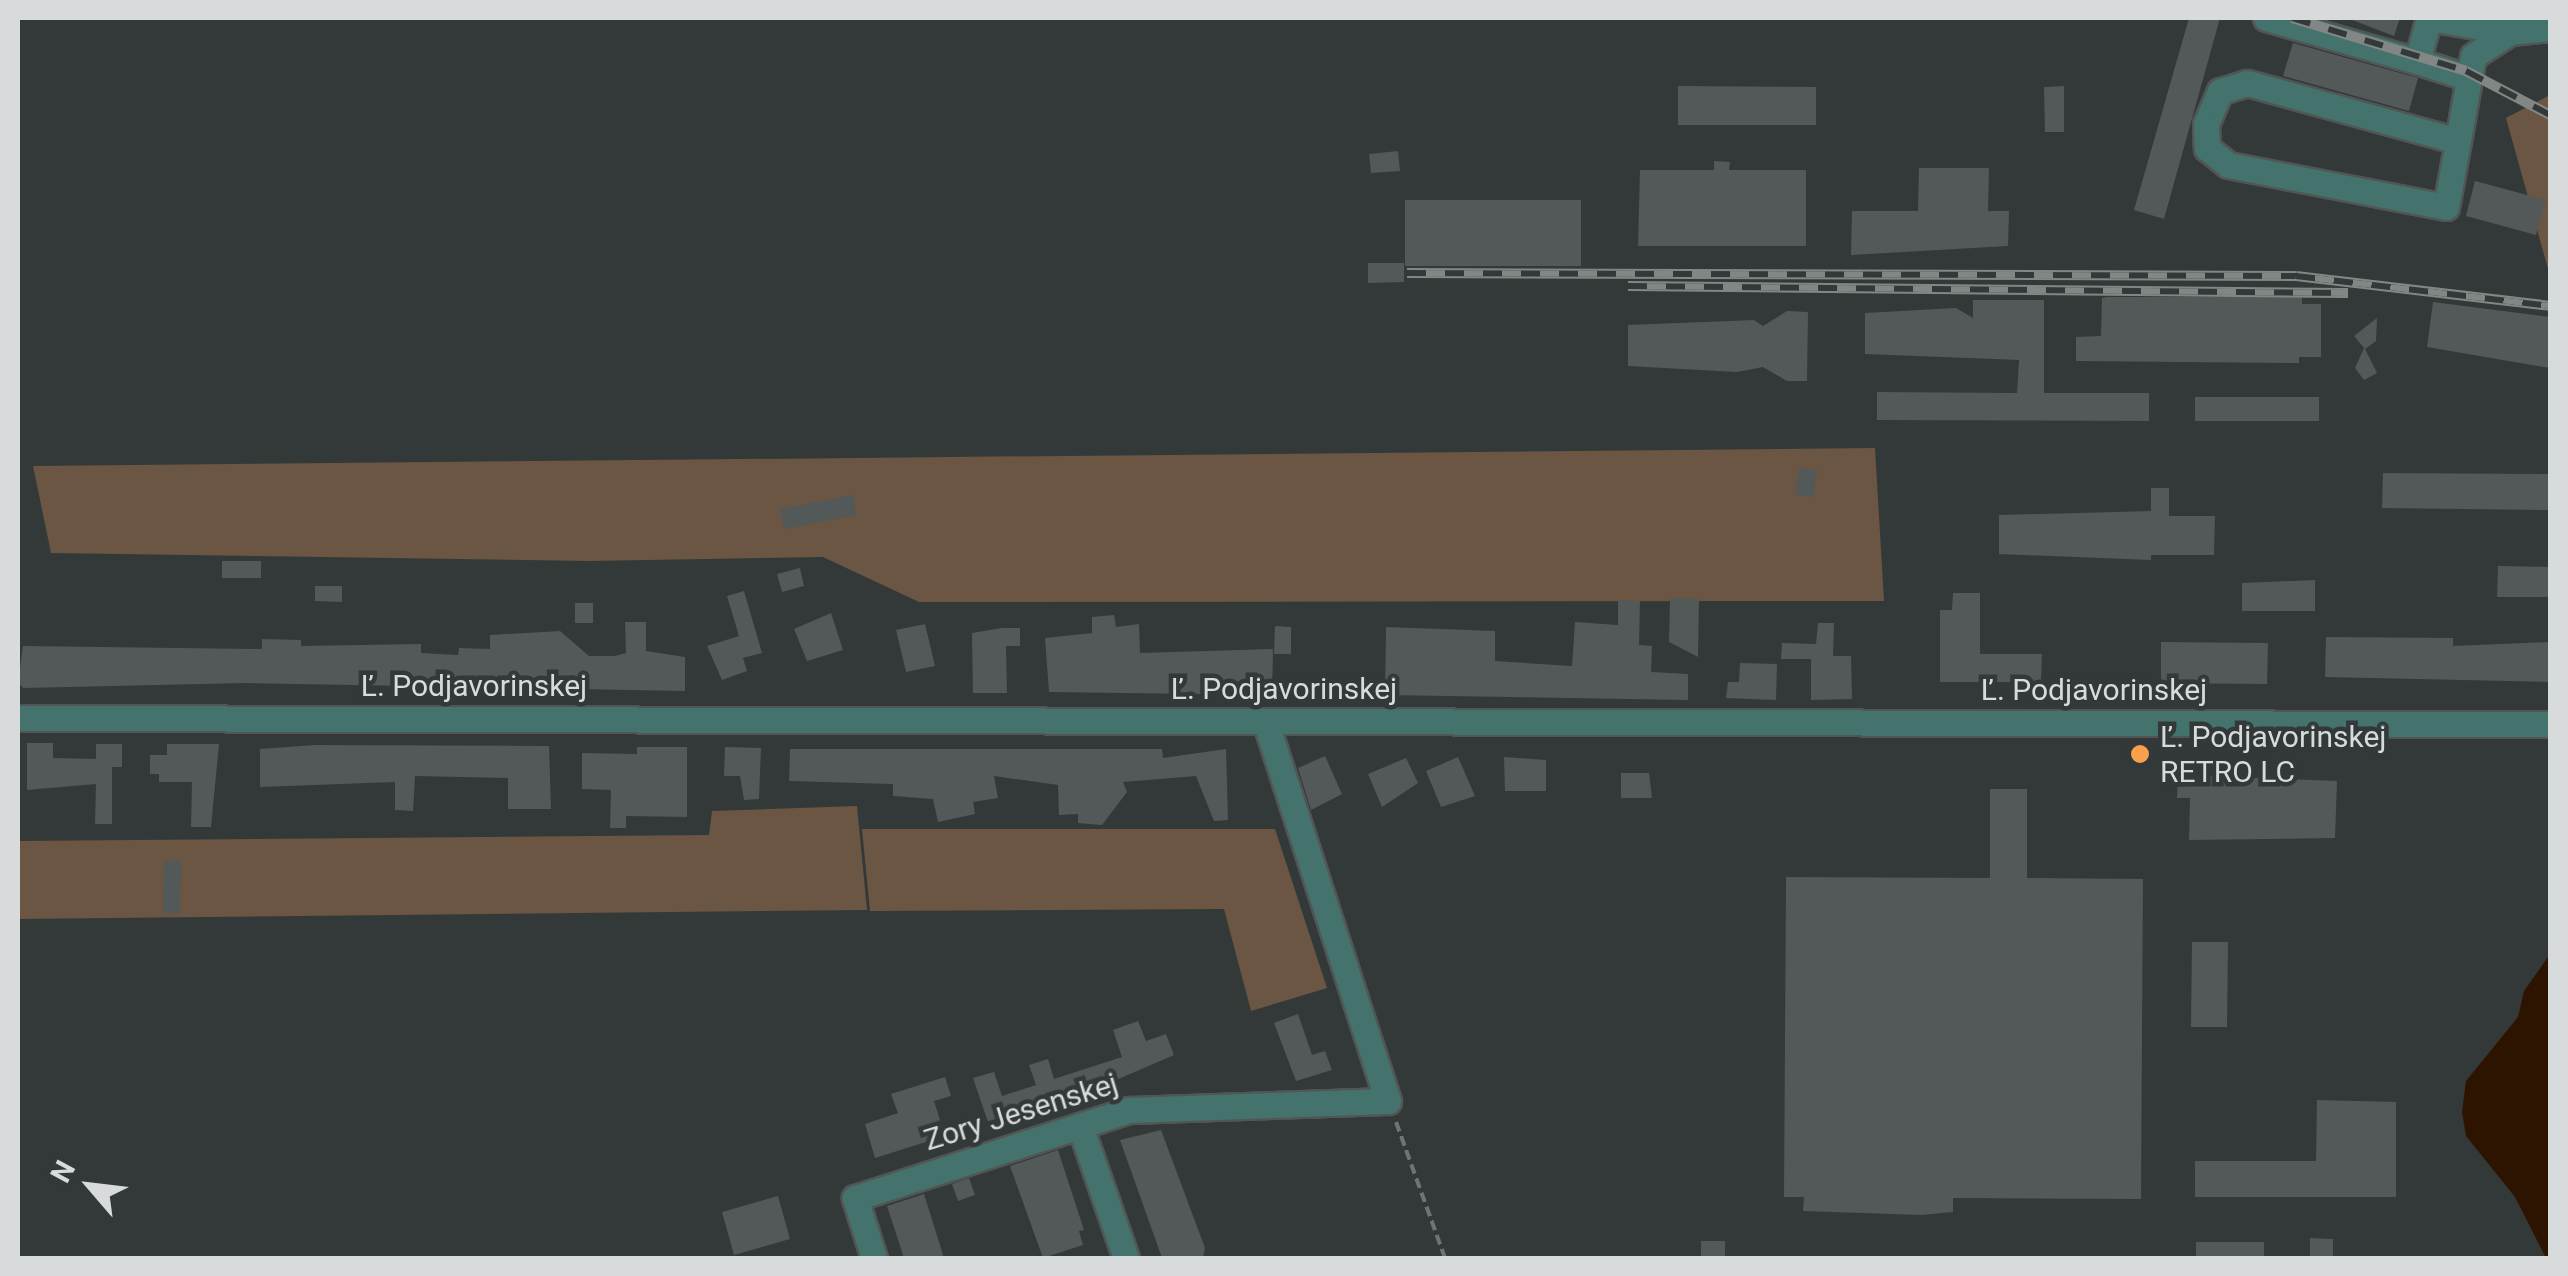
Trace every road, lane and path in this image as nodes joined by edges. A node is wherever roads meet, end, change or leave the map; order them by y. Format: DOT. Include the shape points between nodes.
graph roads {
  1 [pos="2266,18"];
  2 [pos="2429,18"];
  3 [pos="2550,28"];
  4 [pos="2510,32"];
  5 [pos="2416,61"];
  6 [pos="2469,78"];
  7 [pos="2458,141"];
  8 [pos="18,718"];
  9 [pos="1266,722"];
  10 [pos="2550,724"];
  11 [pos="1388,1101"];
  12 [pos="1080,1126"];
  13 [pos="874,1258"];
  14 [pos="1126,1258"];
  15 [pos="1445,1258"];
  1 -- 5 [label="street"];
  2 -- 4 [label="street"];
  2 -- 5 [label="street"];
  3 -- 4 [label="street"];
  4 -- 6 [label="street" via="2473,56"];
  5 -- 6 [label="street"];
  6 -- 7 [label="street"];
  7 -- 7 [label="street" via="2248,82 2220,90 2206,124 2207,148 2228,165 2446,207"];
  8 -- 9 [label="street, Ľ. Podjavorinskej"];
  9 -- 10 [label="street, Ľ. Podjavorinskej"];
  9 -- 11 [label="street"];
  11 -- 12 [label="street, Zory Jesenskej" via="1129,1110"];
  11 -- 15 [label="path"];
  12 -- 13 [label="street, Zory Jesenskej" via="855,1198"];
  12 -- 14 [label="street"];
}
